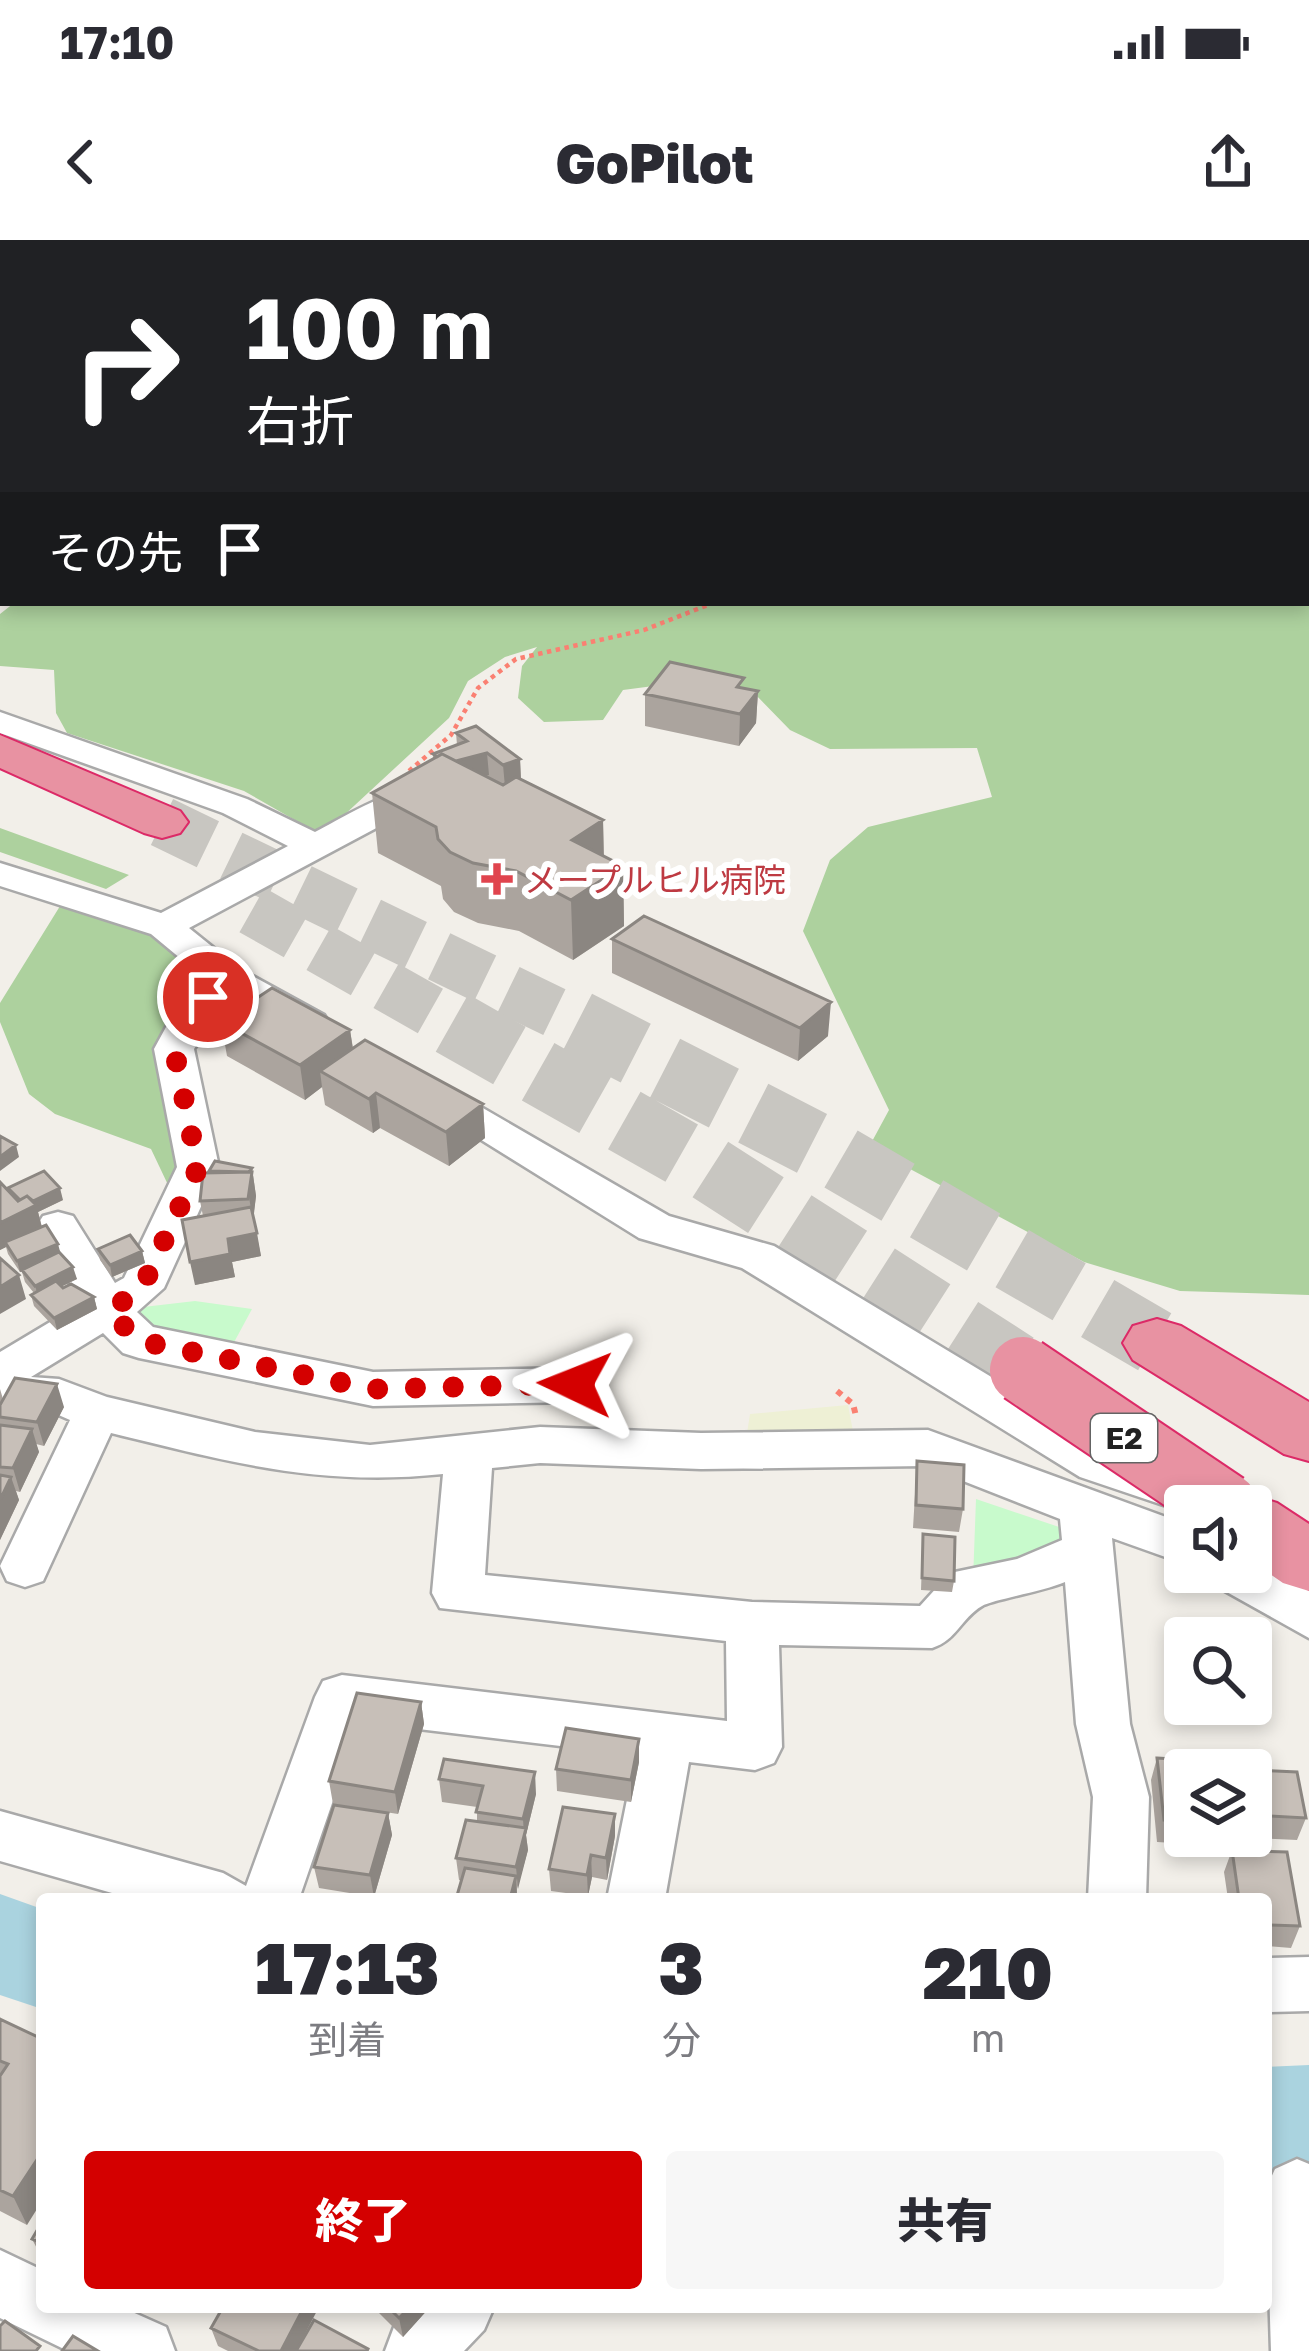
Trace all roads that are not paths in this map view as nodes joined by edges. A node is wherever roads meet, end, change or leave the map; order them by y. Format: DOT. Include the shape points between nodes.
graph roads {
  1 [pos="0,722"];
  2 [pos="0,751"];
  3 [pos="0,787"];
  4 [pos="465,804"];
  5 [pos="314,846"];
  6 [pos="0,874"];
  7 [pos="164,926"];
  8 [pos="226,977"];
  9 [pos="348,1045"];
  10 [pos="388,1067"];
  11 [pos="58,1227"];
  12 [pos="109,1311"];
  13 [pos="1157,1342"];
  14 [pos="1023,1370"];
  15 [pos="0,1374"];
  16 [pos="575,1384"];
  17 [pos="0,1393"];
  18 [pos="97,1412"];
  19 [pos="1309,1435"];
  20 [pos="469,1452"];
  21 [pos="1195,1485"];
  22 [pos="1164,1486"];
  23 [pos="1272,1521"];
  24 [pos="1086,1529"];
  25 [pos="1309,1533"];
  26 [pos="1272,1537"];
  27 [pos="1164,1541"];
  28 [pos="1309,1562"];
  29 [pos="26,1567"];
  30 [pos="1269,1593"];
  31 [pos="1309,1617"];
  32 [pos="752,1623"];
  33 [pos="666,1740"];
  34 [pos="0,1836"];
  35 [pos="202,1893"];
  36 [pos="272,1893"];
  37 [pos="637,1893"];
  38 [pos="1117,1893"];
  39 [pos="1309,1984"];
  40 [pos="1272,1985"];
  41 [pos="1290,2191"];
  42 [pos="0,2283"];
  43 [pos="36,2302"];
  44 [pos="59,2313"];
  45 [pos="455,2313"];
  46 [pos="142,2351"];
  47 [pos="418,2351"];
  48 [pos="1304,2351"];
  1 -- 5 [label="street" via="235,806"];
  2 -- 3 [label="highway" via="144,834"];
  4 -- 5 [label="street" via="399,804"];
  5 -- 7 [label="street"];
  6 -- 7 [label="street"];
  7 -- 8 [label="street"];
  8 -- 9 [label="street"];
  8 -- 12 [label="street" via="174,1049 198,1168 142,1288"];
  10 -- 22 [label="street" via="654,1227 758,1257 1097,1464"];
  11 -- 12 [label="street"];
  12 -- 15 [label="street"];
  12 -- 16 [label="street" via="139,1341 373,1389"];
  13 -- 19 [label="highway"];
  14 -- 21 [label="highway, E2, bridge"];
  17 -- 18 [label="street" via="58,1396"];
  18 -- 20 [label="street" via="255,1450 370,1463"];
  18 -- 29 [label="street"];
  20 -- 24 [label="street" via="540,1445 928,1448"];
  20 -- 32 [label="street" via="458,1593"];
  23 -- 25 [label="street"];
  24 -- 27 [label="street"];
  24 -- 32 [label="street" via="1023,1578 968,1587 932,1627"];
  24 -- 38 [label="street" via="1102,1724 1120,1797"];
  26 -- 28 [label="highway"];
  30 -- 31 [label="street"];
  32 -- 33 [label="street" via="755,1747"];
  33 -- 36 [label="street" via="342,1697"];
  33 -- 37 [label="street"];
  34 -- 35 [label="street"];
  39 -- 40 [label="street"];
  41 -- 48 [label="street"];
  42 -- 43 [label="street"];
  44 -- 46 [label="street"];
  45 -- 47 [label="street"];
}
